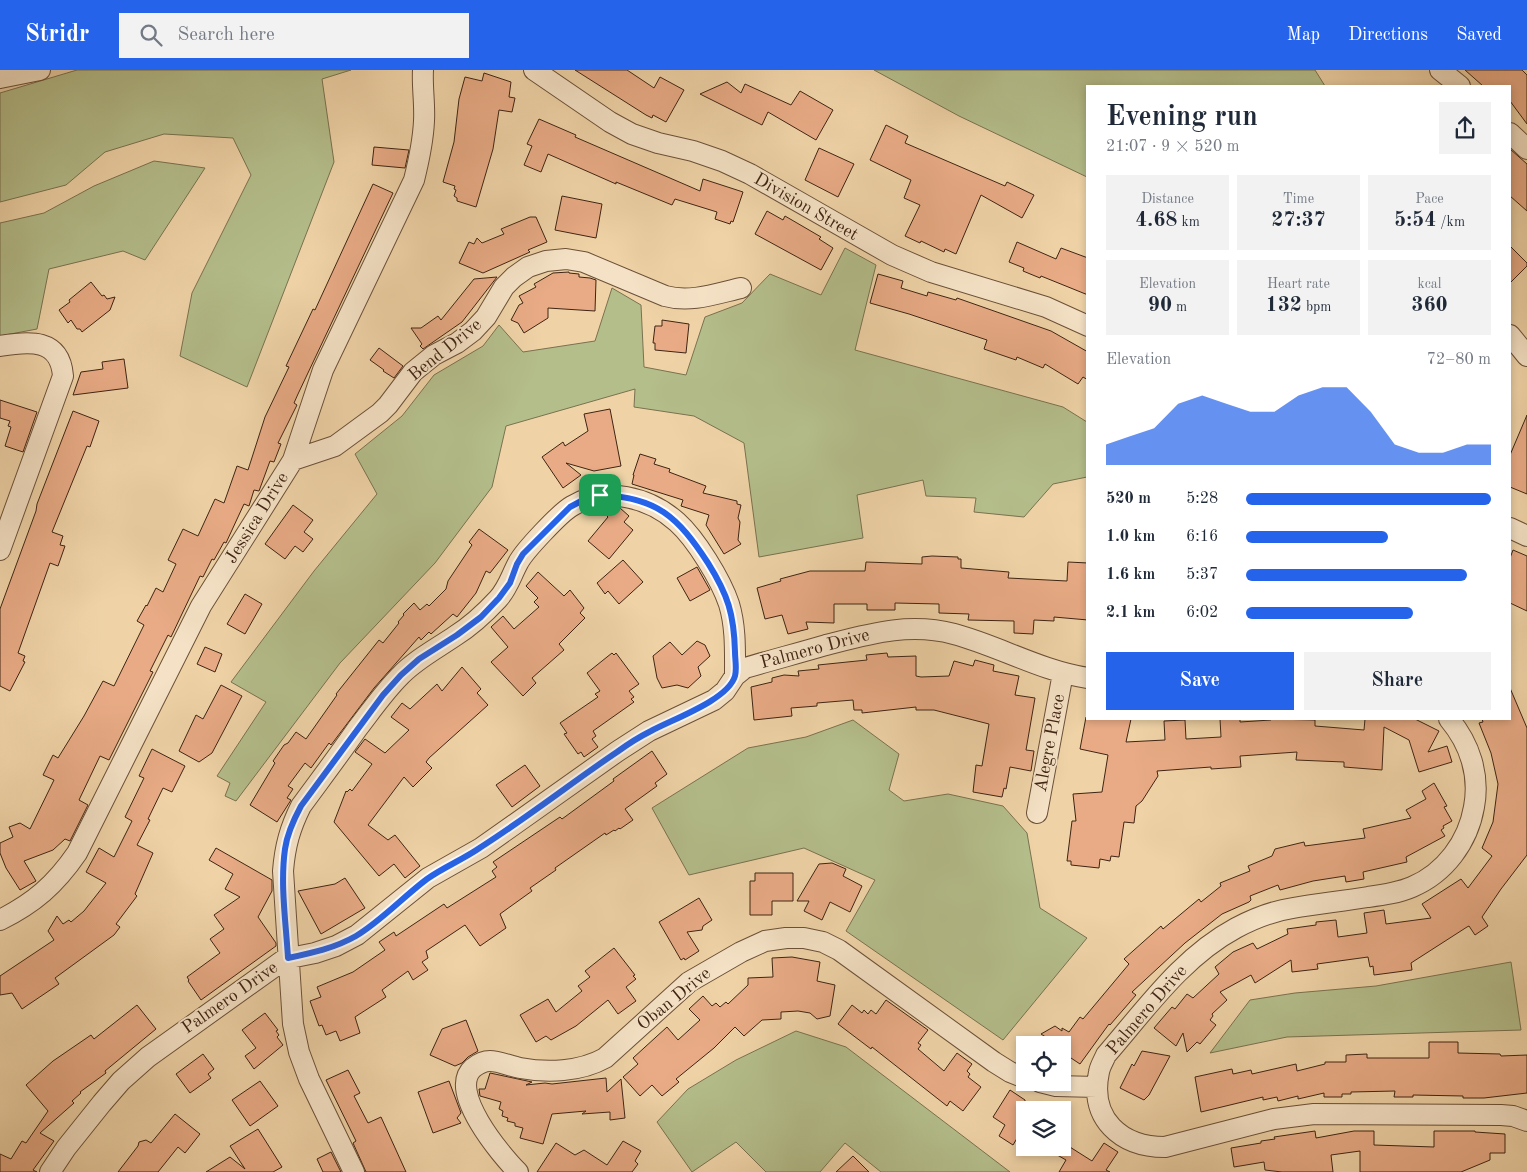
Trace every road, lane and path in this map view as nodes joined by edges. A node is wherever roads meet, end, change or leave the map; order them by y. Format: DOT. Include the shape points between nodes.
graph roads {
  1 [pos="40,70"];
  2 [pos="423,70"];
  3 [pos="534,70"];
  4 [pos="1440,70"];
  5 [pos="0,78"];
  6 [pos="1459,85"];
  7 [pos="1511,134"];
  8 [pos="1527,149"];
  9 [pos="741,288"];
  10 [pos="1086,325"];
  11 [pos="1511,336"];
  12 [pos="0,346"];
  13 [pos="1527,356"];
  14 [pos="293,460"];
  15 [pos="1511,528"];
  16 [pos="1527,536"];
  17 [pos="0,550"];
  18 [pos="1063,672"];
  19 [pos="735,676"];
  20 [pos="1086,678"];
  21 [pos="1450,720"];
  22 [pos="1037,813"];
  23 [pos="0,920"];
  24 [pos="288,958"];
  25 [pos="1016,1074"];
  26 [pos="1071,1086"];
  27 [pos="1097,1087"];
  28 [pos="1527,1121"];
  29 [pos="50,1172"];
  30 [pos="354,1172"];
  31 [pos="518,1172"];
  1 -- 5 [label="street"];
  2 -- 14 [label="street, Jessica Drive" via="424,120 414,180 323,370"];
  3 -- 10 [label="street, Division Street" via="632,134 693,151 750,174 892,255 931,272 1046,307"];
  4 -- 6 [label="street"];
  7 -- 8 [label="street"];
  9 -- 14 [label="street, Bend Drive" via="689,300 676,299 584,262 566,259 528,267 504,287 486,317 473,331 413,372 380,413 336,446"];
  11 -- 13 [label="street"];
  12 -- 17 [label="street" via="38,343 48,347 57,355 63,376"];
  14 -- 23 [label="street, Jessica Drive" via="201,606 77,853 42,894"];
  15 -- 16 [label="street"];
  18 -- 19 [label="street, Palmero Drive" via="954,634 900,628 745,668"];
  18 -- 20 [label="street, Palmero Drive"];
  18 -- 22 [label="street, Alegre Place"];
  19 -- 24 [label="street, Palmero Drive" via="714,700 650,731 618,751 481,848 428,878 357,935 336,946"];
  19 -- 24 [label="street" via="734,626 729,605 721,584 691,536 660,509 642,501 600,495 570,507 523,554 510,583 481,617 419,659 383,695 301,806 285,848"];
  21 -- 27 [label="street, Palmero Drive" via="1463,738 1471,757 1476,797 1469,828 1448,862 1430,878 1412,887 1394,893 1290,908 1253,920 1210,944 1183,966 1106,1055"];
  24 -- 29 [label="street, Palmero Drive" via="148,1057 121,1081"];
  24 -- 30 [label="street" via="293,1024 299,1052"];
  25 -- 31 [label="street, Oban Drive" via="994,1062 839,950 804,938 766,941 690,982 605,1058 594,1064 541,1070 491,1061 478,1064 470,1071 466,1091 474,1113 503,1158"];
  26 -- 27 [label="street"];
  27 -- 28 [label="street, Palmero Drive" via="1100,1106 1118,1134 1148,1147 1164,1147 1274,1119 1314,1114 1501,1115"];
}
